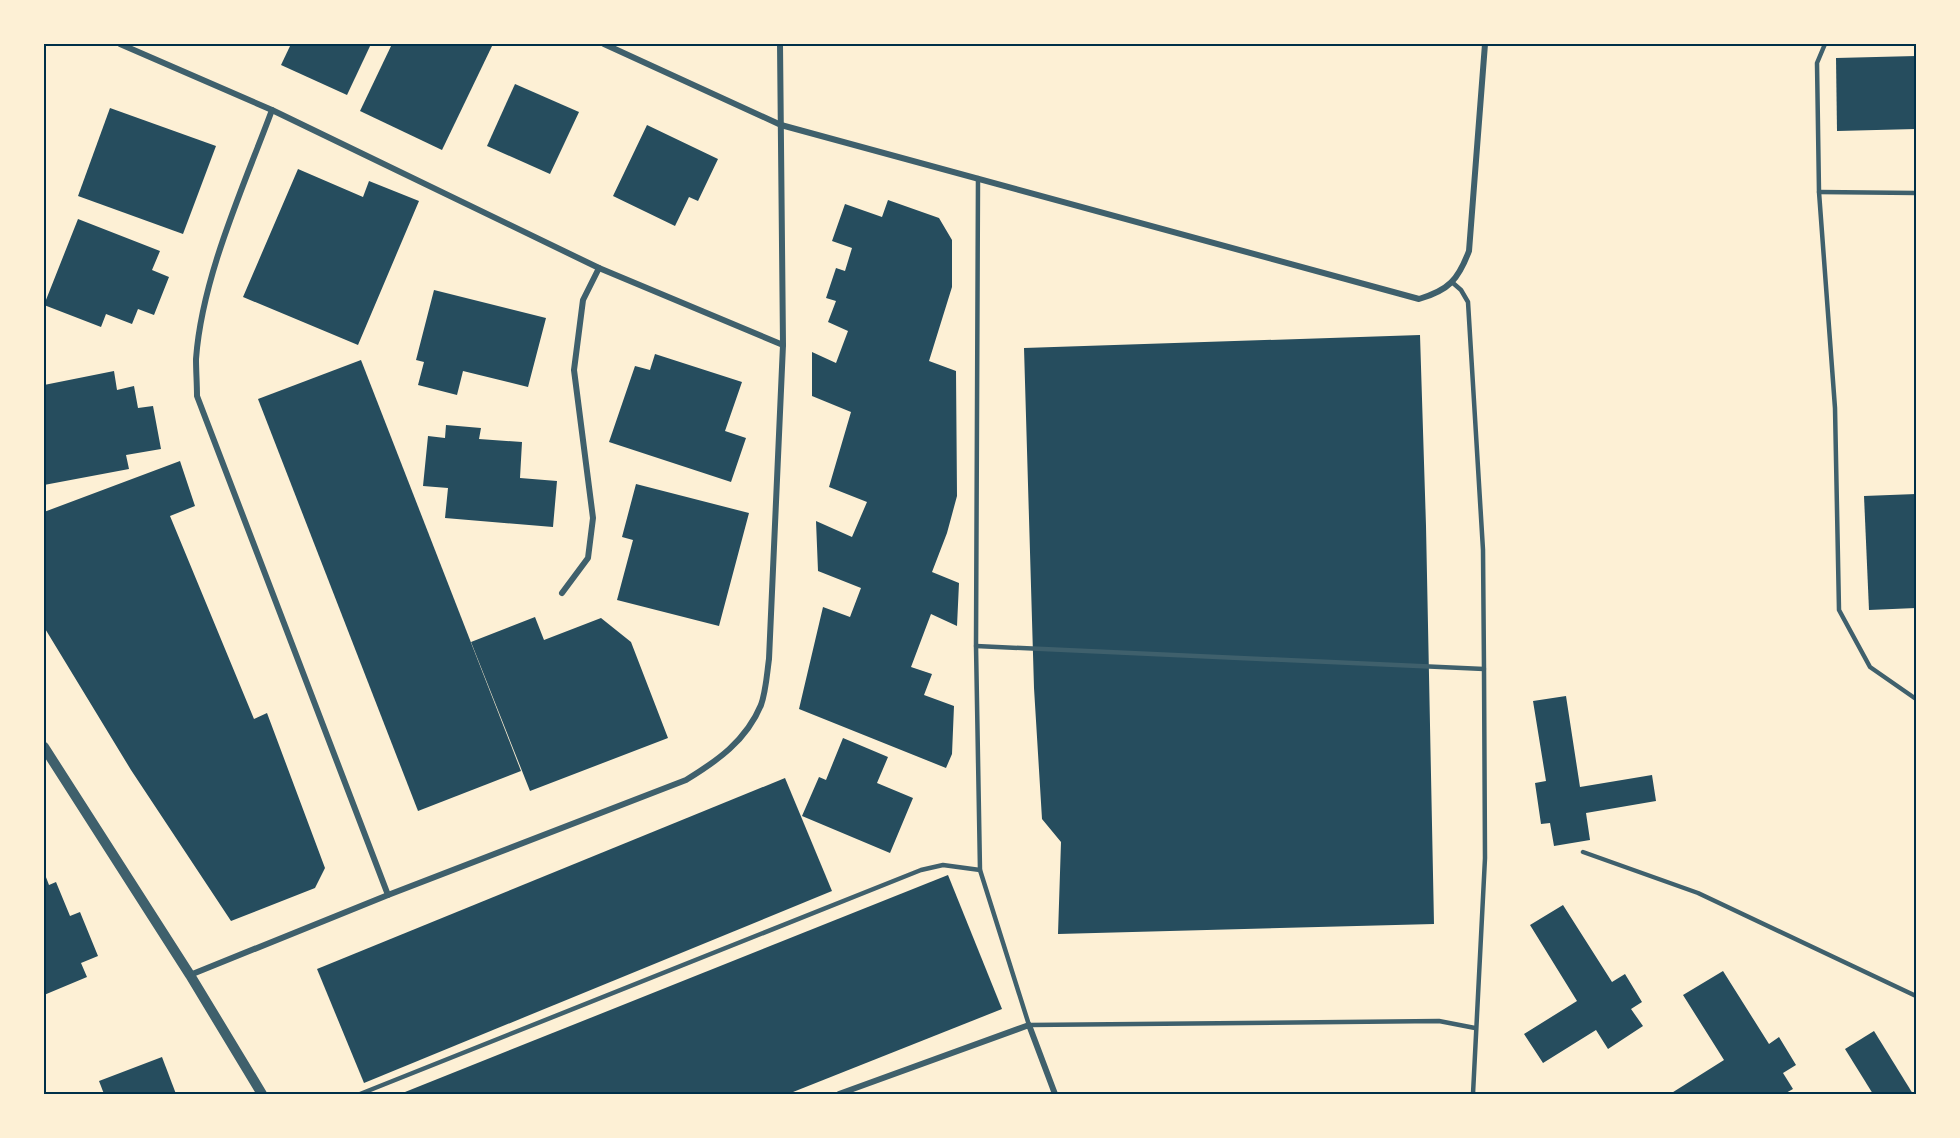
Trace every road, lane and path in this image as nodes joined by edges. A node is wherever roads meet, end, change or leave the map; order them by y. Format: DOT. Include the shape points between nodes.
graph roads {
  1 [pos="120,44"];
  2 [pos="604,44"];
  3 [pos="780,44"];
  4 [pos="1485,44"];
  5 [pos="1825,44"];
  6 [pos="272,110"];
  7 [pos="781,125"];
  8 [pos="978,177"];
  9 [pos="1819,192"];
  10 [pos="1917,193"];
  11 [pos="599,268"];
  12 [pos="1453,283"];
  13 [pos="783,345"];
  14 [pos="562,593"];
  15 [pos="976,646"];
  16 [pos="1484,669"];
  17 [pos="1917,699"];
  18 [pos="44,747"];
  19 [pos="1583,852"];
  20 [pos="980,870"];
  21 [pos="388,895"];
  22 [pos="190,975"];
  23 [pos="1917,996"];
  24 [pos="1029,1024"];
  25 [pos="1475,1029"];
  26 [pos="262,1095"];
  27 [pos="360,1095"];
  28 [pos="839,1095"];
  29 [pos="1055,1095"];
  30 [pos="1473,1095"];
  1 -- 6 [label="street"];
  2 -- 7 [label="street"];
  3 -- 7 [label="street"];
  4 -- 12 [label="street" via="1469,251"];
  5 -- 9 [label="lane" via="1817,63"];
  6 -- 11 [label="street"];
  6 -- 21 [label="street" via="216,262 201,323 197,396"];
  7 -- 8 [label="street"];
  7 -- 13 [label="street"];
  8 -- 12 [label="street" via="1419,299"];
  8 -- 15 [label="lane"];
  9 -- 10 [label="lane"];
  9 -- 17 [label="lane" via="1835,408 1839,610 1870,667"];
  11 -- 13 [label="street"];
  11 -- 14 [label="street" via="583,300 574,370 594,518 588,558"];
  12 -- 16 [label="lane" via="1468,302 1483,550"];
  13 -- 21 [label="street" via="769,659 761,704 743,737 686,780"];
  15 -- 16 [label="lane"];
  15 -- 20 [label="lane"];
  16 -- 25 [label="lane" via="1485,858"];
  18 -- 22 [label="street"];
  19 -- 23 [label="lane" via="1698,893"];
  20 -- 24 [label="lane"];
  20 -- 27 [label="lane" via="943,865 921,870"];
  21 -- 22 [label="street"];
  22 -- 26 [label="street"];
  24 -- 25 [label="lane" via="1439,1021"];
  24 -- 28 [label="street"];
  24 -- 29 [label="street"];
  25 -- 30 [label="lane"];
}
